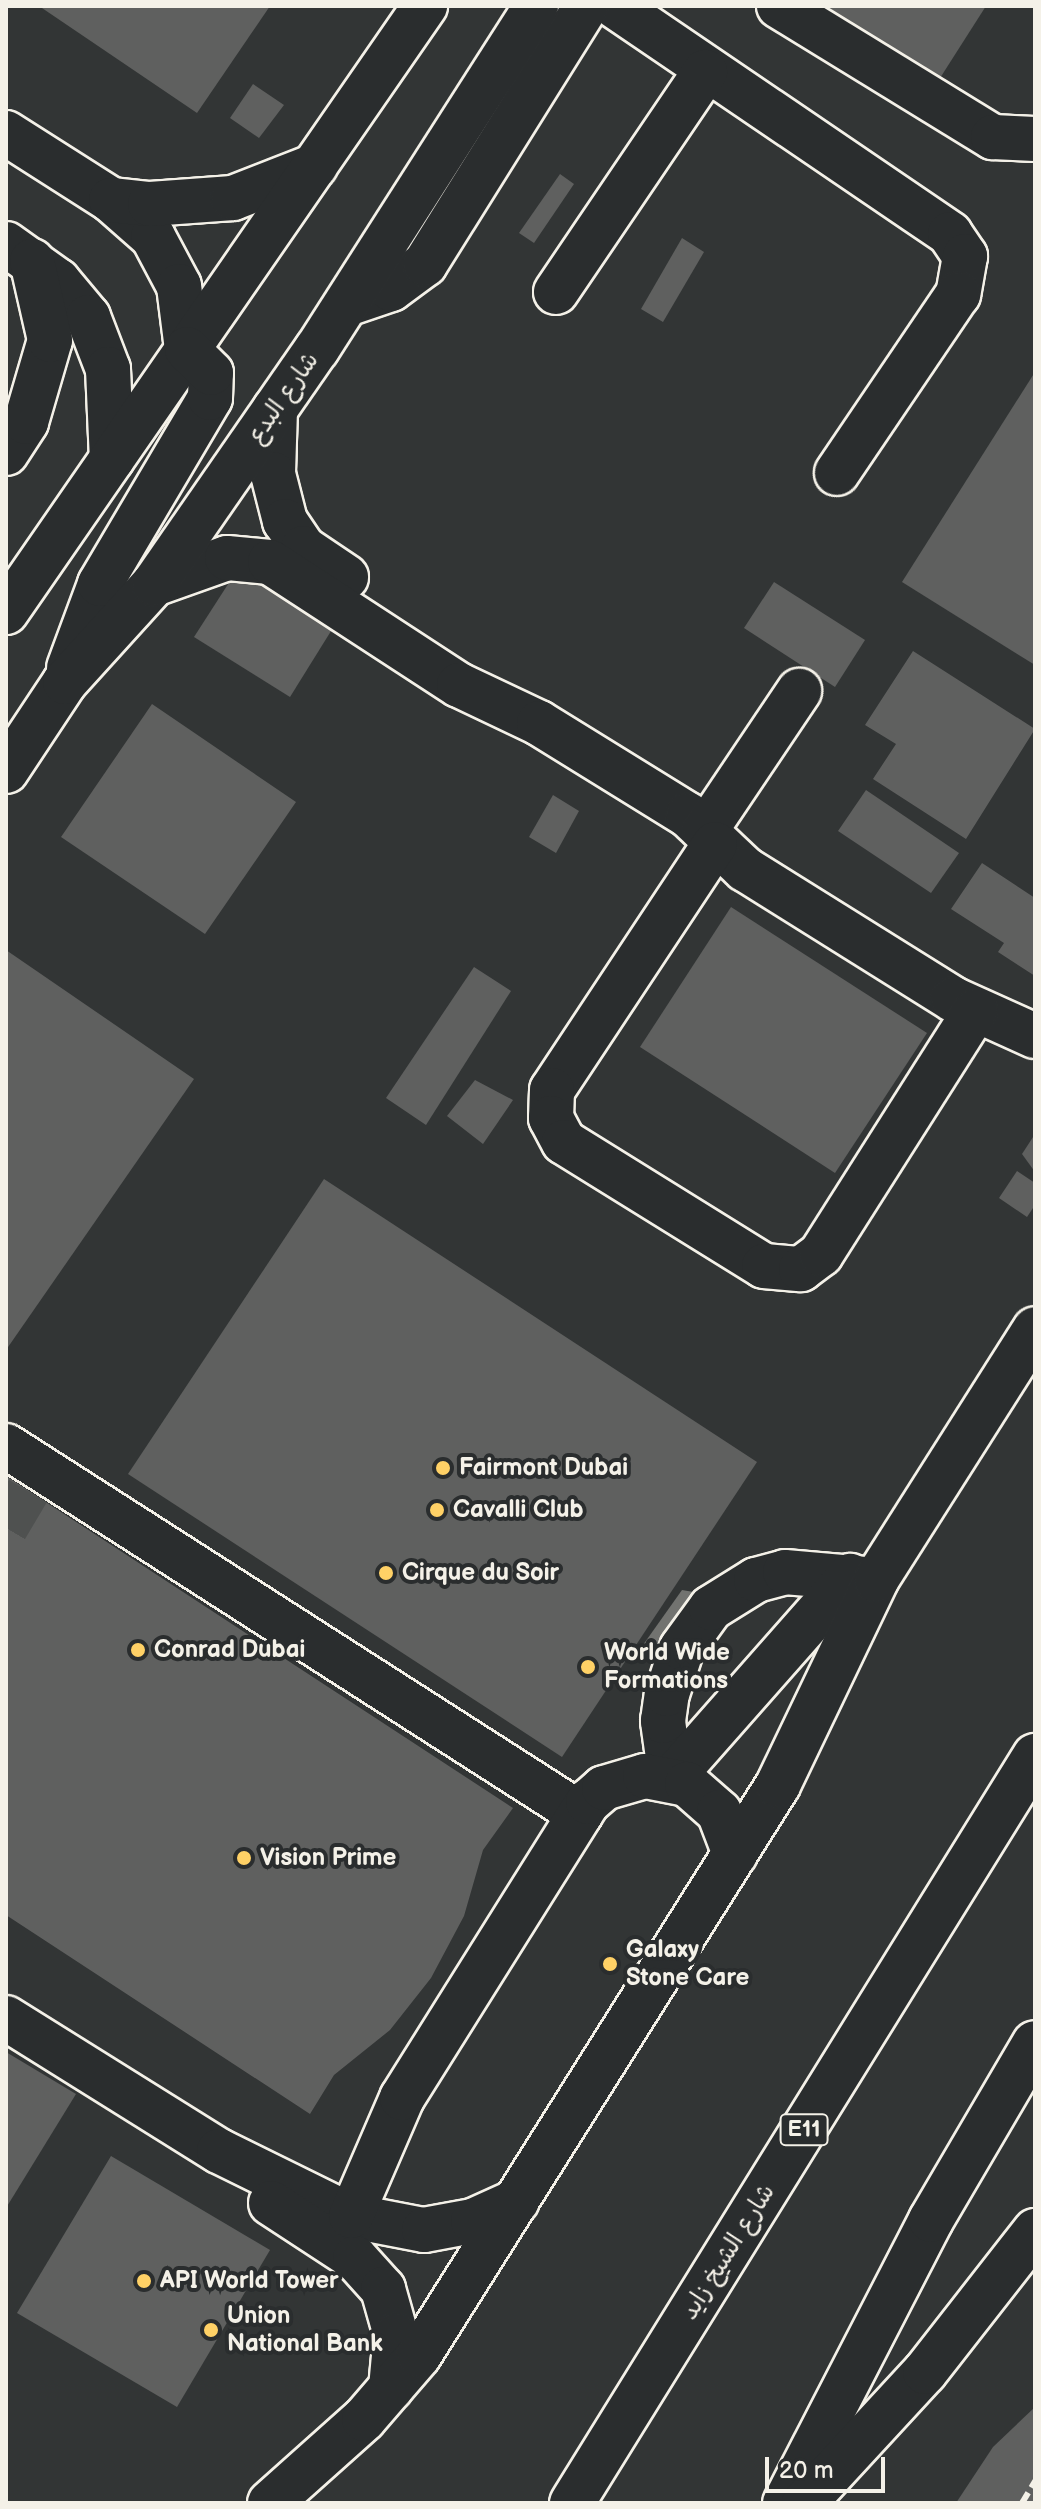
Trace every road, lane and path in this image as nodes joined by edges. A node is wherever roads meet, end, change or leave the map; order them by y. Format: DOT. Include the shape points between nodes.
graph roads {
  1 [pos="425,6"];
  2 [pos="536,6"];
  3 [pos="586,6"];
  4 [pos="615,6"];
  5 [pos="779,6"];
  6 [pos="705,72"];
  7 [pos="6,133"];
  8 [pos="1035,139"];
  9 [pos="315,166"];
  10 [pos="111,200"];
  11 [pos="19,252"];
  12 [pos="556,292"];
  13 [pos="347,304"];
  14 [pos="187,349"];
  15 [pos="275,409"];
  16 [pos="6,453"];
  17 [pos="112,459"];
  18 [pos="837,473"];
  19 [pos="154,584"];
  20 [pos="6,612"];
  21 [pos="65,682"];
  22 [pos="799,691"];
  23 [pos="539,723"];
  24 [pos="6,771"];
  25 [pos="710,838"];
  26 [pos="975,1011"];
  27 [pos="1035,1036"];
  28 [pos="1035,1329"];
  29 [pos="25,1469"];
  30 [pos="863,1578"];
  31 [pos="1035,1756"];
  32 [pos="671,1779"];
  33 [pos="580,1814"];
  34 [pos="735,1854"];
  35 [pos="6,2018"];
  36 [pos="1035,2043"];
  37 [pos="219,2151"];
  38 [pos="517,2201"];
  39 [pos="351,2216"];
  40 [pos="1035,2231"];
  41 [pos="391,2388"];
  42 [pos="270,2503"];
  43 [pos="572,2503"];
  44 [pos="785,2503"];
  45 [pos="804,2503"];
  1 -- 9 [label="main road"];
  2 -- 13 [label="main road, شارع البدع"];
  3 -- 13 [label="main road" via="425,264 391,289"];
  4 -- 6 [label="main road"];
  5 -- 8 [label="main road" via="993,137"];
  6 -- 12 [label="main road"];
  6 -- 18 [label="main road" via="950,234 965,256 958,294"];
  7 -- 10 [label="main road"];
  9 -- 10 [label="main road" via="233,198 150,204"];
  9 -- 14 [label="main road"];
  10 -- 14 [label="main road" via="153,237 171,265"];
  11 -- 16 [label="main road" via="50,340 26,422"];
  11 -- 17 [label="main road" via="74,298 100,342"];
  13 -- 15 [label="main road, شارع البدع"];
  14 -- 17 [label="main road"];
  14 -- 21 [label="main road" via="211,373 210,398 100,584"];
  15 -- 19 [label="main road, شارع البدع"];
  15 -- 23 [label="main road" via="273,474 293,536 497,683"];
  17 -- 20 [label="main road"];
  19 -- 21 [label="main road, شارع البدع"];
  19 -- 23 [label="main road" via="227,558 270,562 459,685"];
  21 -- 24 [label="main road, شارع البدع"];
  22 -- 25 [label="main road"];
  23 -- 25 [label="main road"];
  25 -- 26 [label="main road"];
  25 -- 26 [label="main road" via="552,1090 551,1118 564,1142 764,1266 801,1269 821,1254"];
  26 -- 27 [label="main road"];
  28 -- 30 [label="main road"];
  29 -- 33 [label="main road"];
  30 -- 32 [label="main road"];
  30 -- 32 [label="main road" via="785,1572 756,1580 711,1608 682,1648 667,1694 663,1721"];
  30 -- 34 [label="main road" via="803,1738"];
  31 -- 43 [label="main road, شارع الشيخ زايد / E11"];
  32 -- 33 [label="main road" via="624,1780 604,1788"];
  32 -- 34 [label="main road" via="705,1796 719,1812"];
  33 -- 39 [label="main road" via="402,2098"];
  34 -- 38 [label="main road"];
  35 -- 37 [label="main road"];
  36 -- 44 [label="main road" via="931,2220"];
  37 -- 39 [label="main road"];
  37 -- 41 [label="main road" via="269,2202 346,2251 383,2289 396,2335"];
  38 -- 39 [label="main road" via="473,2221 424,2230"];
  38 -- 41 [label="main road"];
  40 -- 45 [label="main road" via="925,2372"];
  41 -- 42 [label="main road"];
}
